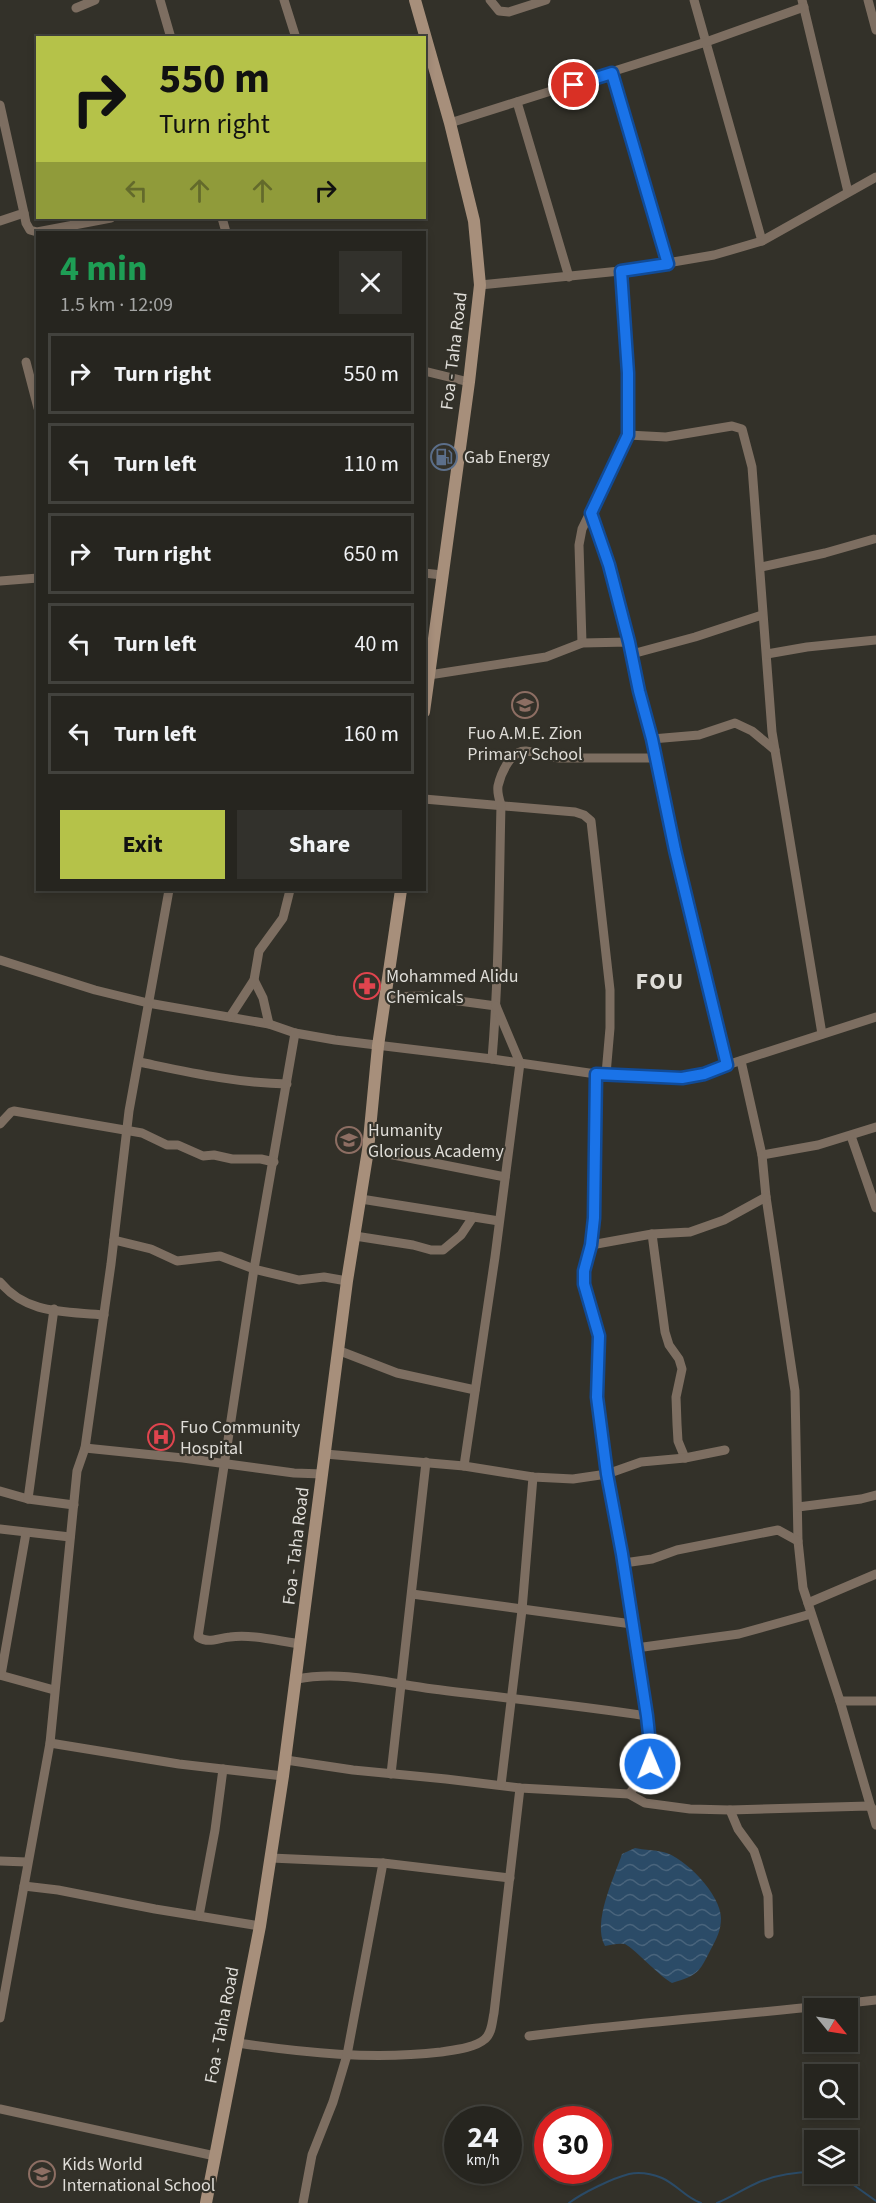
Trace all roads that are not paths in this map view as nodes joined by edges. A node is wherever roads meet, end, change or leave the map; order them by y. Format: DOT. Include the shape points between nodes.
graph roads {
  1 [pos="95,0"];
  2 [pos="160,0"];
  3 [pos="284,0"];
  4 [pos="415,0"];
  5 [pos="490,0"];
  6 [pos="546,0"];
  7 [pos="694,0"];
  8 [pos="868,0"];
  9 [pos="803,3"];
  10 [pos="76,8"];
  11 [pos="876,30"];
  12 [pos="170,36"];
  13 [pos="295,36"];
  14 [pos="425,36"];
  15 [pos="426,39"];
  16 [pos="706,42"];
  17 [pos="612,73"];
  18 [pos="517,102"];
  19 [pos="0,105"];
  20 [pos="450,123"];
  21 [pos="876,177"];
  22 [pos="848,192"];
  23 [pos="24,213"];
  24 [pos="106,219"];
  25 [pos="0,221"];
  26 [pos="42,231"];
  27 [pos="36,232"];
  28 [pos="762,240"];
  29 [pos="668,264"];
  30 [pos="621,271"];
  31 [pos="569,276"];
  32 [pos="480,285"];
  33 [pos="26,362"];
  34 [pos="426,371"];
  35 [pos="469,382"];
  36 [pos="36,400"];
  37 [pos="628,435"];
  38 [pos="591,513"];
  39 [pos="874,540"];
  40 [pos="761,567"];
  41 [pos="426,573"];
  42 [pos="441,575"];
  43 [pos="36,578"];
  44 [pos="0,581"];
  45 [pos="762,615"];
  46 [pos="876,640"];
  47 [pos="629,642"];
  48 [pos="582,643"];
  49 [pos="632,654"];
  50 [pos="767,654"];
  51 [pos="429,675"];
  52 [pos="426,697"];
  53 [pos="652,739"];
  54 [pos="775,750"];
  55 [pos="655,758"];
  56 [pos="426,799"];
  57 [pos="501,806"];
  58 [pos="169,891"];
  59 [pos="290,891"];
  60 [pos="401,891"];
  61 [pos="0,960"];
  62 [pos="254,980"];
  63 [pos="385,997"];
  64 [pos="148,1003"];
  65 [pos="496,1006"];
  66 [pos="230,1017"];
  67 [pos="876,1017"];
  68 [pos="269,1024"];
  69 [pos="295,1033"];
  70 [pos="822,1034"];
  71 [pos="378,1046"];
  72 [pos="492,1059"];
  73 [pos="741,1061"];
  74 [pos="139,1062"];
  75 [pos="520,1063"];
  76 [pos="727,1065"];
  77 [pos="601,1074"];
  78 [pos="286,1084"];
  79 [pos="0,1124"];
  80 [pos="876,1127"];
  81 [pos="128,1130"];
  82 [pos="851,1136"];
  83 [pos="368,1150"];
  84 [pos="762,1155"];
  85 [pos="274,1162"];
  86 [pos="505,1176"];
  87 [pos="766,1197"];
  88 [pos="361,1199"];
  89 [pos="876,1208"];
  90 [pos="473,1217"];
  91 [pos="500,1221"];
  92 [pos="652,1234"];
  93 [pos="355,1236"];
  94 [pos="114,1240"];
  95 [pos="591,1245"];
  96 [pos="254,1269"];
  97 [pos="348,1281"];
  98 [pos="0,1282"];
  99 [pos="54,1309"];
  100 [pos="104,1315"];
  101 [pos="340,1350"];
  102 [pos="475,1390"];
  103 [pos="85,1448"];
  104 [pos="725,1450"];
  105 [pos="325,1454"];
  106 [pos="685,1458"];
  107 [pos="426,1462"];
  108 [pos="224,1464"];
  109 [pos="464,1466"];
  110 [pos="323,1474"];
  111 [pos="607,1474"];
  112 [pos="532,1477"];
  113 [pos="0,1491"];
  114 [pos="876,1495"];
  115 [pos="28,1499"];
  116 [pos="74,1505"];
  117 [pos="798,1507"];
  118 [pos="0,1529"];
  119 [pos="26,1533"];
  120 [pos="70,1537"];
  121 [pos="798,1541"];
  122 [pos="624,1563"];
  123 [pos="876,1574"];
  124 [pos="412,1594"];
  125 [pos="808,1603"];
  126 [pos="522,1610"];
  127 [pos="811,1614"];
  128 [pos="632,1624"];
  129 [pos="301,1644"];
  130 [pos="636,1648"];
  131 [pos="0,1675"];
  132 [pos="297,1679"];
  133 [pos="401,1685"];
  134 [pos="54,1690"];
  135 [pos="512,1699"];
  136 [pos="840,1701"];
  137 [pos="876,1701"];
  138 [pos="647,1716"];
  139 [pos="50,1743"];
  140 [pos="286,1760"];
  141 [pos="223,1769"];
  142 [pos="391,1774"];
  143 [pos="283,1776"];
  144 [pos="501,1785"];
  145 [pos="520,1788"];
  146 [pos="629,1794"];
  147 [pos="873,1808"];
  148 [pos="730,1810"];
  149 [pos="876,1825"];
  150 [pos="271,1858"];
  151 [pos="0,1861"];
  152 [pos="27,1862"];
  153 [pos="383,1863"];
  154 [pos="510,1878"];
  155 [pos="24,1886"];
  156 [pos="199,1916"];
  157 [pos="260,1926"];
  158 [pos="769,1934"];
  159 [pos="876,2000"];
  160 [pos="0,2018"];
  161 [pos="529,2036"];
  162 [pos="238,2043"];
  163 [pos="347,2055"];
  164 [pos="0,2109"];
  165 [pos="215,2156"];
  166 [pos="206,2203"];
  167 [pos="303,2203"];
  1 -- 10 [label="street"];
  2 -- 12 [label="street"];
  3 -- 13 [label="street"];
  4 -- 14 [label="street, Foa - Taha Road"];
  5 -- 6 [label="street" via="499,11 509,12"];
  7 -- 16 [label="street"];
  8 -- 11 [label="street"];
  9 -- 16 [label="street"];
  9 -- 22 [label="street"];
  15 -- 20 [label="street, Foa - Taha Road"];
  16 -- 17 [label="street"];
  16 -- 28 [label="street"];
  17 -- 18 [label="street"];
  17 -- 29 [label="street"];
  18 -- 20 [label="street"];
  18 -- 31 [label="street"];
  19 -- 23 [label="street"];
  20 -- 32 [label="street, Foa - Taha Road" via="474,221"];
  21 -- 22 [label="street"];
  22 -- 28 [label="street"];
  23 -- 25 [label="street"];
  23 -- 27 [label="street" via="30,230"];
  24 -- 26 [label="street"];
  28 -- 29 [label="street"];
  29 -- 30 [label="street"];
  30 -- 31 [label="street"];
  30 -- 37 [label="street"];
  31 -- 32 [label="street"];
  32 -- 35 [label="street, Foa - Taha Road"];
  33 -- 36 [label="street"];
  34 -- 35 [label="street"];
  35 -- 42 [label="street, Foa - Taha Road"];
  37 -- 38 [label="street"];
  37 -- 40 [label="street" via="666,436 732,426 742,429 752,467"];
  38 -- 47 [label="street"];
  38 -- 48 [label="street" via="579,545"];
  39 -- 40 [label="street"];
  40 -- 45 [label="street"];
  41 -- 42 [label="street"];
  42 -- 51 [label="street, Foa - Taha Road"];
  43 -- 44 [label="street"];
  45 -- 49 [label="street"];
  45 -- 50 [label="street"];
  46 -- 50 [label="street"];
  47 -- 48 [label="street"];
  47 -- 49 [label="street"];
  48 -- 51 [label="street" via="546,657"];
  49 -- 53 [label="street"];
  50 -- 54 [label="street"];
  51 -- 52 [label="street, Foa - Taha Road"];
  53 -- 54 [label="street" via="699,735 735,723"];
  53 -- 55 [label="street"];
  54 -- 70 [label="street"];
  55 -- 57 [label="street" via="559,759 520,752 508,762 498,785"];
  55 -- 76 [label="street"];
  56 -- 57 [label="street"];
  57 -- 65 [label="street"];
  57 -- 77 [label="street" via="575,812 591,820 610,990 610,1028"];
  58 -- 64 [label="street"];
  59 -- 62 [label="street" via="283,918 260,951"];
  60 -- 63 [label="street, Foa - Taha Road"];
  61 -- 64 [label="street"];
  62 -- 66 [label="street"];
  62 -- 68 [label="street"];
  63 -- 65 [label="street" via="422,996"];
  63 -- 71 [label="street, Foa - Taha Road"];
  64 -- 66 [label="street"];
  64 -- 74 [label="street"];
  65 -- 72 [label="street"];
  65 -- 75 [label="street"];
  66 -- 68 [label="street"];
  67 -- 70 [label="street"];
  68 -- 69 [label="street"];
  69 -- 71 [label="street"];
  69 -- 78 [label="street"];
  70 -- 73 [label="street"];
  71 -- 72 [label="street"];
  71 -- 83 [label="street, Foa - Taha Road"];
  72 -- 75 [label="street"];
  73 -- 76 [label="street"];
  73 -- 84 [label="street"];
  74 -- 78 [label="street" via="220,1078"];
  74 -- 81 [label="street"];
  75 -- 77 [label="street"];
  75 -- 86 [label="street"];
  76 -- 77 [label="street" via="682,1078"];
  77 -- 95 [label="street"];
  78 -- 85 [label="street"];
  79 -- 81 [label="street" via="14,1111"];
  80 -- 82 [label="street"];
  81 -- 85 [label="street" via="203,1156"];
  81 -- 94 [label="street"];
  82 -- 84 [label="street"];
  82 -- 89 [label="street"];
  83 -- 86 [label="street"];
  83 -- 88 [label="street, Foa - Taha Road"];
  84 -- 87 [label="street"];
  85 -- 96 [label="street"];
  86 -- 91 [label="street"];
  87 -- 92 [label="street" via="724,1220 690,1232"];
  87 -- 117 [label="street" via="795,1391"];
  88 -- 90 [label="street"];
  88 -- 93 [label="street, Foa - Taha Road"];
  90 -- 91 [label="street"];
  90 -- 93 [label="street" via="461,1235 443,1250"];
  91 -- 102 [label="street"];
  92 -- 95 [label="street"];
  92 -- 106 [label="street" via="665,1332 682,1369 676,1406 678,1441"];
  93 -- 97 [label="street, Foa - Taha Road"];
  94 -- 96 [label="street" via="177,1261 220,1256"];
  94 -- 100 [label="street"];
  95 -- 111 [label="street" via="584,1284 599,1336 597,1397"];
  96 -- 97 [label="street" via="299,1280 324,1277"];
  96 -- 108 [label="street"];
  97 -- 101 [label="street, Foa - Taha Road"];
  98 -- 99 [label="street" via="14,1298"];
  99 -- 100 [label="street"];
  99 -- 115 [label="street"];
  100 -- 103 [label="street"];
  101 -- 102 [label="street" via="398,1372"];
  101 -- 105 [label="street, Foa - Taha Road"];
  102 -- 109 [label="street"];
  103 -- 108 [label="street"];
  103 -- 116 [label="street" via="77,1471"];
  104 -- 106 [label="street"];
  105 -- 107 [label="street"];
  105 -- 110 [label="street, Foa - Taha Road"];
  106 -- 111 [label="street" via="641,1462"];
  107 -- 109 [label="street"];
  107 -- 124 [label="street"];
  108 -- 110 [label="street"];
  108 -- 129 [label="street" via="198,1637 207,1642 240,1636"];
  109 -- 112 [label="street"];
  110 -- 129 [label="street, Foa - Taha Road"];
  111 -- 112 [label="street" via="573,1479"];
  111 -- 122 [label="street"];
  112 -- 126 [label="street"];
  113 -- 115 [label="street"];
  114 -- 117 [label="street"];
  115 -- 116 [label="street"];
  116 -- 120 [label="street"];
  117 -- 121 [label="street"];
  118 -- 119 [label="street"];
  119 -- 120 [label="street"];
  119 -- 131 [label="street"];
  120 -- 134 [label="street"];
  121 -- 122 [label="street" via="778,1530"];
  121 -- 125 [label="street"];
  122 -- 128 [label="street"];
  123 -- 125 [label="street"];
  124 -- 126 [label="street"];
  124 -- 133 [label="street"];
  125 -- 127 [label="street"];
  126 -- 128 [label="street"];
  126 -- 135 [label="street"];
  127 -- 130 [label="street" via="739,1634"];
  127 -- 136 [label="street"];
  128 -- 130 [label="street"];
  129 -- 132 [label="street, Foa - Taha Road"];
  130 -- 138 [label="street"];
  131 -- 134 [label="street"];
  132 -- 133 [label="street" via="317,1675 365,1677"];
  132 -- 140 [label="street, Foa - Taha Road"];
  133 -- 135 [label="street"];
  133 -- 142 [label="street"];
  134 -- 139 [label="street"];
  135 -- 138 [label="street"];
  135 -- 144 [label="street"];
  136 -- 137 [label="street"];
  136 -- 147 [label="street"];
  138 -- 146 [label="street" via="650,1764"];
  139 -- 141 [label="street"];
  139 -- 152 [label="street"];
  140 -- 142 [label="street"];
  140 -- 143 [label="street, Foa - Taha Road"];
  141 -- 143 [label="street"];
  141 -- 156 [label="street"];
  142 -- 144 [label="street"];
  143 -- 150 [label="street, Foa - Taha Road"];
  144 -- 145 [label="street"];
  145 -- 146 [label="street"];
  145 -- 154 [label="street"];
  146 -- 148 [label="street" via="661,1806"];
  147 -- 148 [label="street"];
  147 -- 149 [label="street"];
  148 -- 158 [label="street" via="758,1863 768,1896"];
  150 -- 153 [label="street"];
  150 -- 157 [label="street, Foa - Taha Road"];
  151 -- 152 [label="street"];
  152 -- 155 [label="street"];
  153 -- 154 [label="street"];
  153 -- 163 [label="street"];
  154 -- 163 [label="street" via="494,2013 487,2038 455,2050 425,2054"];
  155 -- 156 [label="street"];
  155 -- 160 [label="street"];
  156 -- 157 [label="street"];
  157 -- 162 [label="street, Foa - Taha Road"];
  159 -- 161 [label="street" via="624,2023"];
  162 -- 163 [label="street"];
  162 -- 165 [label="street, Foa - Taha Road"];
  163 -- 167 [label="street" via="312,2155"];
  164 -- 165 [label="street"];
  165 -- 166 [label="street, Foa - Taha Road"];
}
